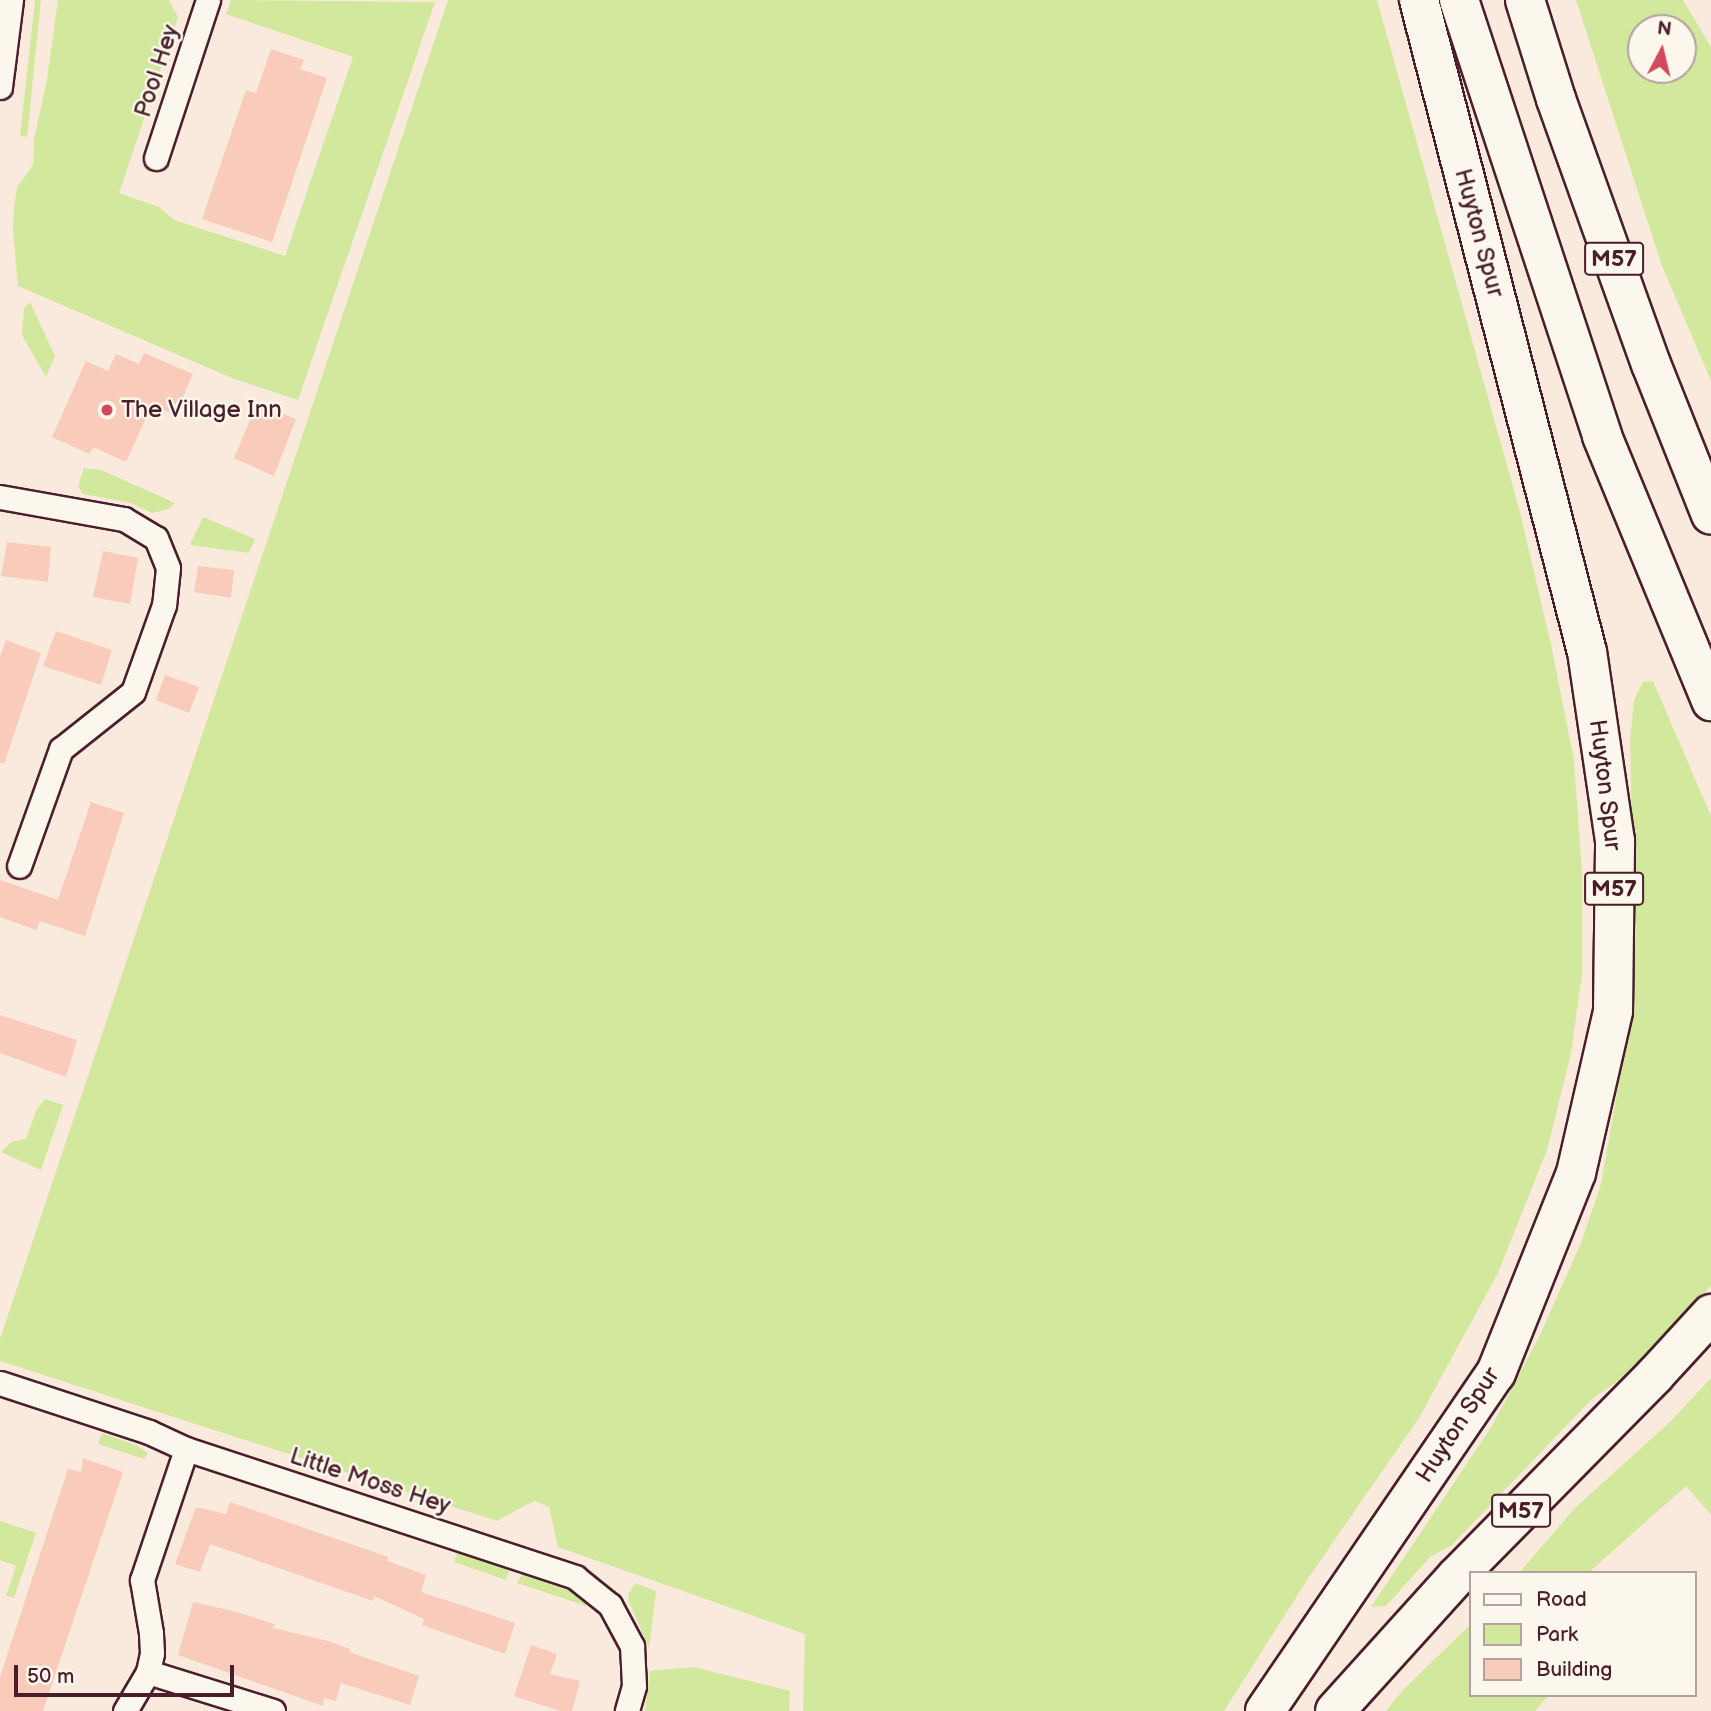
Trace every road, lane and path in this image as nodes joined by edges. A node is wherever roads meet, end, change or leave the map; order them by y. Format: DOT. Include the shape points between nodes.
graph roads {
  1 [pos="11,0"];
  2 [pos="208,0"];
  3 [pos="1419,0"];
  4 [pos="1459,0"];
  5 [pos="1525,0"];
  6 [pos="0,87"];
  7 [pos="156,158"];
  8 [pos="0,497"];
  9 [pos="1711,515"];
  10 [pos="1711,701"];
  11 [pos="19,866"];
  12 [pos="1711,1314"];
  13 [pos="0,1382"];
  14 [pos="186,1448"];
  15 [pos="148,1672"];
  16 [pos="125,1711"];
  17 [pos="273,1711"];
  18 [pos="627,1711"];
  19 [pos="1265,1711"];
  20 [pos="1335,1711"];
  1 -- 6 [label="street"];
  2 -- 7 [label="street, Pool Hey"];
  3 -- 19 [label="highway, Huyton Spur / M57" via="1587,652 1615,841 1614,1010 1576,1173 1496,1373"];
  4 -- 10 [label="highway, M57" via="1602,436"];
  5 -- 9 [label="highway, M57" via="1638,327"];
  8 -- 11 [label="street" via="124,519 156,538 167,568 164,605 133,692 61,749"];
  12 -- 20 [label="highway, M57" via="1457,1576"];
  13 -- 14 [label="street, Little Moss Hey"];
  14 -- 15 [label="street" via="142,1580 152,1633"];
  14 -- 18 [label="street, Little Moss Hey" via="575,1577 610,1605 632,1646 634,1686"];
  15 -- 16 [label="street"];
  15 -- 17 [label="street"];
}
